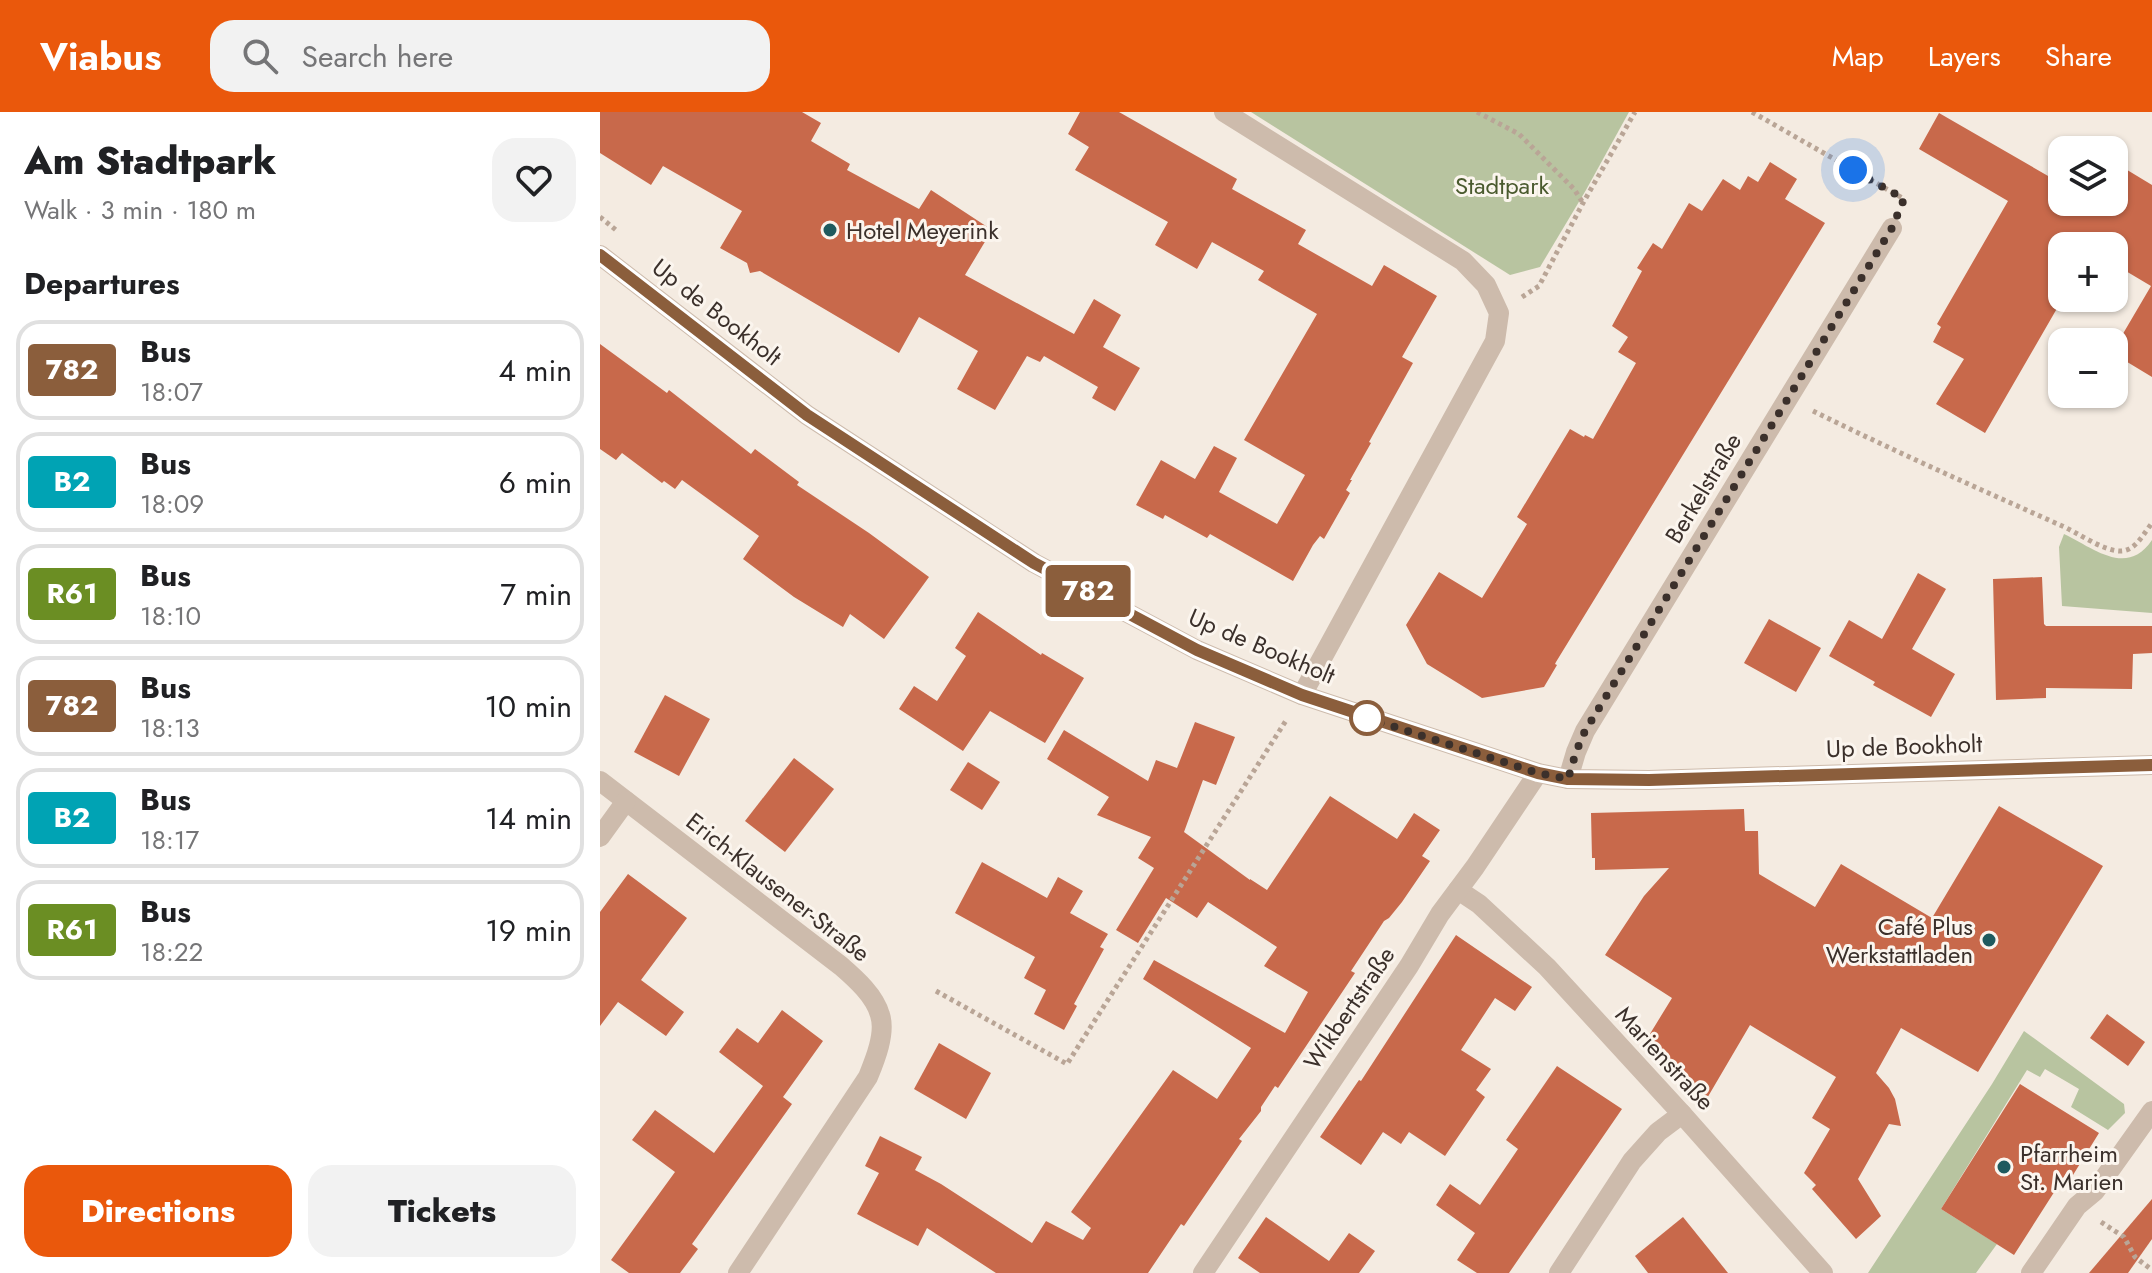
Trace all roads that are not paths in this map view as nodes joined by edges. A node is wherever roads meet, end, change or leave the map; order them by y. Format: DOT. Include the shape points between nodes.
graph roads {
  1 [pos="1224,112"];
  2 [pos="1892,228"];
  3 [pos="600,255"];
  4 [pos="1302,695"];
  5 [pos="2152,765"];
  6 [pos="1538,773"];
  7 [pos="1568,779"];
  8 [pos="600,781"];
  9 [pos="626,801"];
  10 [pos="600,837"];
  11 [pos="1458,890"];
  12 [pos="2152,1111"];
  13 [pos="1682,1114"];
  14 [pos="738,1273"];
  15 [pos="1203,1273"];
  16 [pos="1559,1273"];
  17 [pos="1823,1273"];
  18 [pos="2031,1273"];
  1 -- 4 [label="street" via="1463,261 1486,285 1499,313 1495,341"];
  2 -- 7 [label="street, Berkelstraße" via="1585,731"];
  3 -- 4 [label="street, Up de Bookholt" via="807,415 1034,563 1197,650"];
  4 -- 6 [label="street, Up de Bookholt"];
  5 -- 7 [label="street, Up de Bookholt"];
  6 -- 7 [label="street, Up de Bookholt"];
  6 -- 11 [label="street, Wikbertstraße"];
  8 -- 9 [label="street, Erich-Klausener-Straße"];
  9 -- 10 [label="street"];
  9 -- 14 [label="street, Erich-Klausener-Straße" via="841,966 863,986 881,1017 879,1047 868,1077"];
  11 -- 13 [label="street, Marienstraße" via="1547,967"];
  11 -- 15 [label="street, Wikbertstraße"];
  12 -- 18 [label="street"];
  13 -- 16 [label="street" via="1632,1161"];
  13 -- 17 [label="street, Marienstraße"];
}
